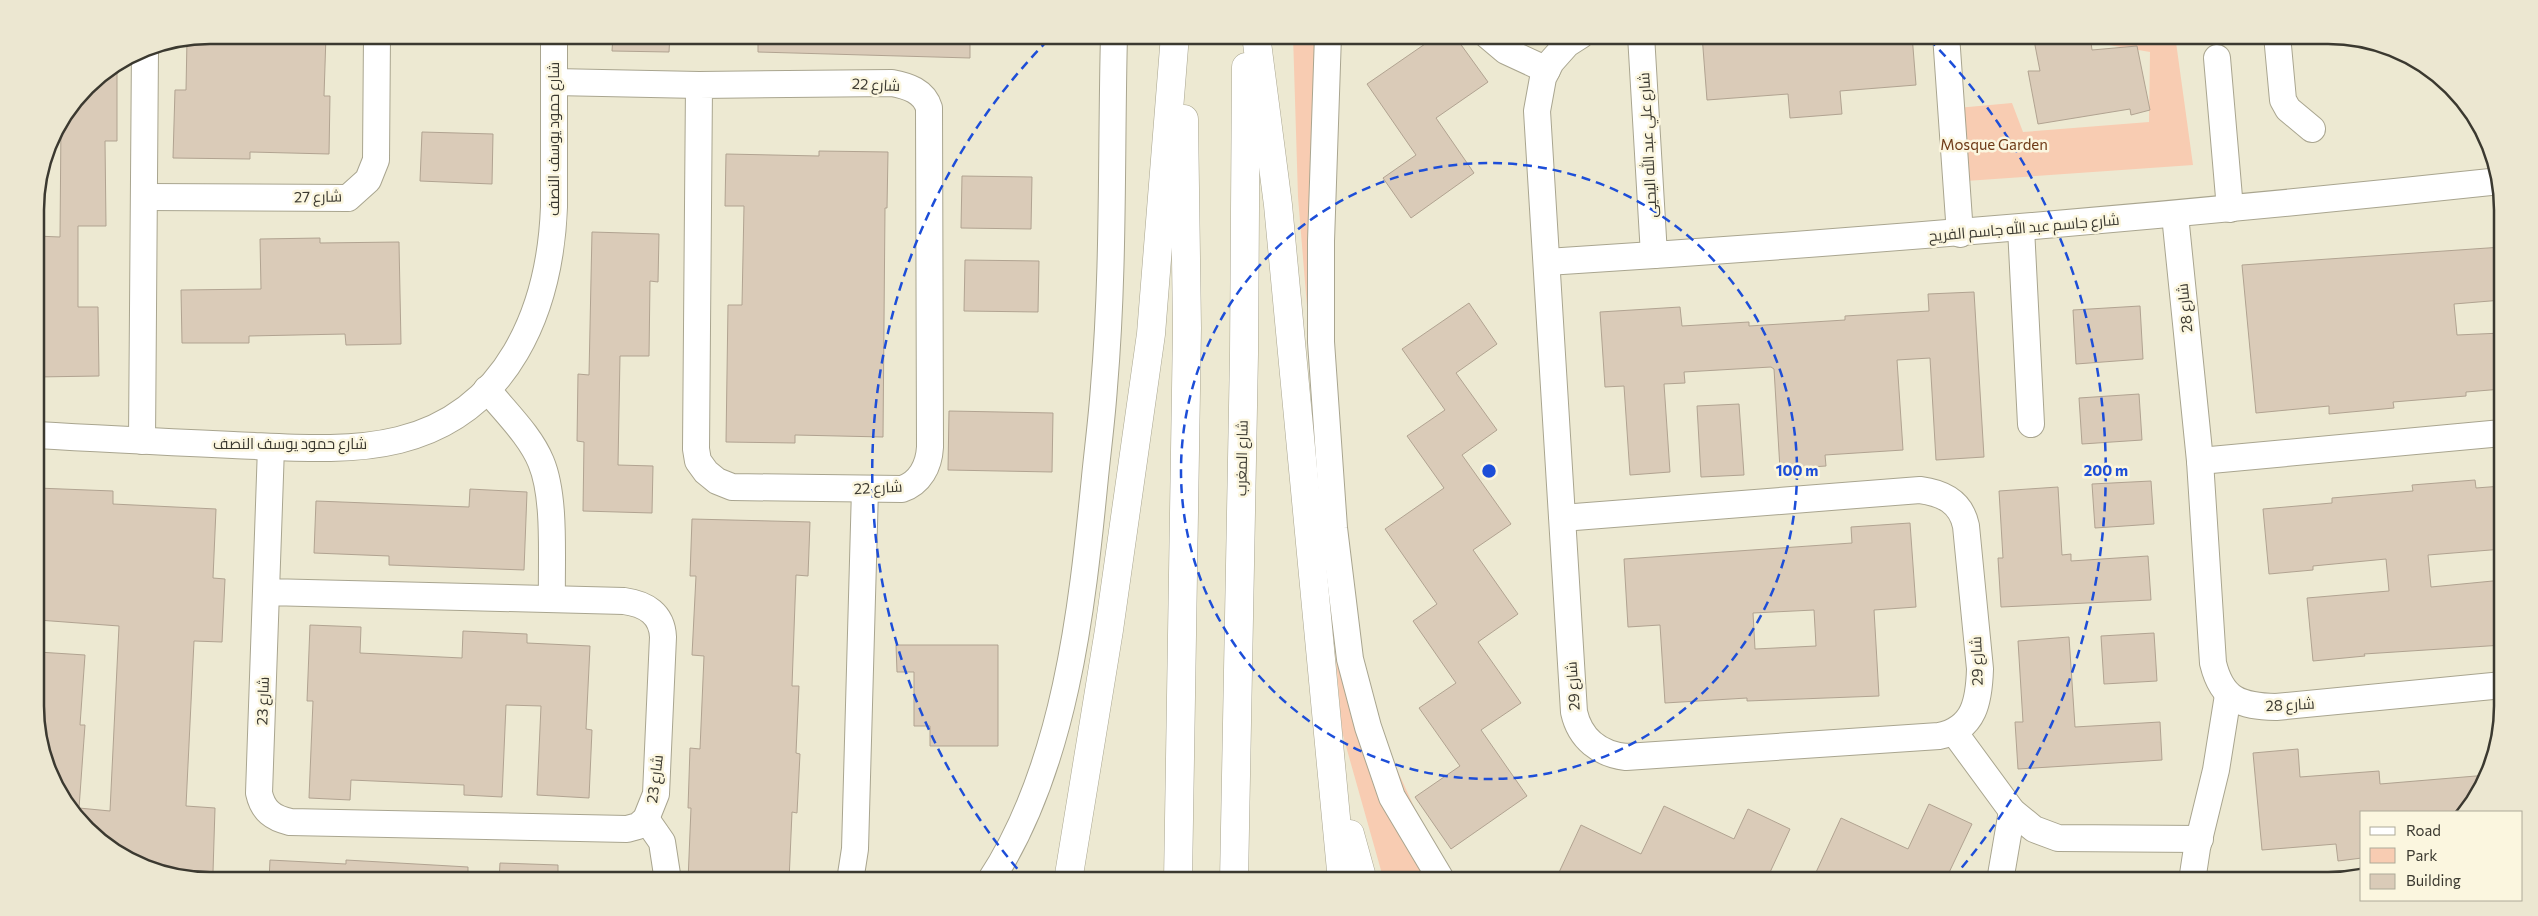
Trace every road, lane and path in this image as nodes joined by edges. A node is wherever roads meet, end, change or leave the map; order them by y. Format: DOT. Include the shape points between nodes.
graph roads {
  1 [pos="377,44"];
  2 [pos="554,44"];
  3 [pos="1114,44"];
  4 [pos="1174,44"];
  5 [pos="1183,44"];
  6 [pos="1247,44"];
  7 [pos="1257,44"];
  8 [pos="1328,44"];
  9 [pos="1498,44"];
  10 [pos="1570,44"];
  11 [pos="1642,44"];
  12 [pos="1947,44"];
  13 [pos="2278,44"];
  14 [pos="145,57"];
  15 [pos="2217,58"];
  16 [pos="1547,70"];
  17 [pos="554,82"];
  18 [pos="699,85"];
  19 [pos="2312,129"];
  20 [pos="2492,182"];
  21 [pos="145,197"];
  22 [pos="2230,209"];
  23 [pos="2176,215"];
  24 [pos="2021,228"];
  25 [pos="1960,234"];
  26 [pos="1654,255"];
  27 [pos="1547,262"];
  28 [pos="487,390"];
  29 [pos="2031,424"];
  30 [pos="2494,433"];
  31 [pos="44,435"];
  32 [pos="142,441"];
  33 [pos="271,447"];
  34 [pos="2200,461"];
  35 [pos="865,489"];
  36 [pos="1562,518"];
  37 [pos="267,592"];
  38 [pos="552,599"];
  39 [pos="2494,685"];
  40 [pos="2228,695"];
  41 [pos="1954,732"];
  42 [pos="1330,757"];
  43 [pos="1081,793"];
  44 [pos="2012,811"];
  45 [pos="646,819"];
  46 [pos="2200,839"];
  47 [pos="667,872"];
  48 [pos="851,872"];
  49 [pos="995,872"];
  50 [pos="1054,872"];
  51 [pos="1069,872"];
  52 [pos="1178,872"];
  53 [pos="1234,872"];
  54 [pos="1341,872"];
  55 [pos="1361,872"];
  56 [pos="1437,872"];
  57 [pos="2002,872"];
  58 [pos="2194,872"];
  1 -- 21 [label="street, شارع 27" via="376,160 368,180 355,194 348,198"];
  2 -- 17 [label="street, شارع حمود يوسف النصف"];
  3 -- 49 [label="street" via="1105,386 1088,556 1070,657 1044,764 1018,831"];
  4 -- 43 [label="highway" via="1151,334 1109,630"];
  5 -- 52 [label="highway" via="1187,328"];
  6 -- 53 [label="highway, شارع المغرب"];
  7 -- 42 [label="highway" via="1278,205"];
  8 -- 56 [label="street" via="1321,342 1334,528 1350,659 1392,797"];
  9 -- 16 [label="street"];
  10 -- 16 [label="street" via="1558,53"];
  11 -- 26 [label="street, شارع علي عبد الله اليحيى"];
  12 -- 25 [label="street"];
  13 -- 19 [label="street" via="2283,100 2288,109"];
  14 -- 21 [label="street"];
  15 -- 22 [label="street"];
  16 -- 27 [label="street" via="1540,88 1537,111"];
  17 -- 18 [label="street, شارع 22"];
  17 -- 28 [label="street, شارع حمود يوسف النصف" via="554,216 546,280 524,339"];
  18 -- 35 [label="street, شارع 22" via="698,461 711,477 732,487"];
  18 -- 35 [label="street, شارع 22" via="892,83 914,90 928,103 929,454 920,476 908,487"];
  20 -- 22 [label="street, شارع جاسم عبد الله جاسم الفريح"];
  21 -- 32 [label="street"];
  22 -- 23 [label="street, شارع جاسم عبد الله جاسم الفريح"];
  23 -- 24 [label="street, شارع جاسم عبد الله جاسم الفريح"];
  23 -- 34 [label="street, شارع 28"];
  24 -- 25 [label="street, شارع جاسم عبد الله جاسم الفريح"];
  24 -- 29 [label="street"];
  25 -- 26 [label="street, شارع جاسم عبد الله جاسم الفريح"];
  26 -- 27 [label="street, شارع جاسم عبد الله جاسم الفريح"];
  27 -- 36 [label="street, شارع 29"];
  28 -- 33 [label="street, شارع حمود يوسف النصف" via="438,425 398,440 346,447"];
  28 -- 38 [label="street" via="526,437 542,463 550,523"];
  30 -- 34 [label="street"];
  31 -- 32 [label="street, شارع حمود يوسف النصف"];
  32 -- 33 [label="street, شارع حمود يوسف النصف"];
  33 -- 37 [label="street, شارع 23"];
  34 -- 40 [label="street, شارع 28" via="2213,662"];
  35 -- 48 [label="street" via="856,840"];
  36 -- 41 [label="street, شارع 29" via="1574,712 1576,723 1586,739 1604,752 1626,757 1939,736"];
  36 -- 41 [label="street, شارع 29" via="1920,490 1947,497 1961,510 1966,526 1980,669 1979,690 1971,714 1967,722"];
  37 -- 38 [label="street, شارع 23"];
  37 -- 45 [label="street, شارع 23" via="260,793 264,807 272,816 290,822 627,829"];
  38 -- 45 [label="street, شارع 23" via="633,602 648,608 660,620 663,637 657,785 652,809"];
  39 -- 40 [label="street, شارع 28" via="2276,708 2244,704"];
  40 -- 46 [label="street" via="2216,770"];
  41 -- 44 [label="street"];
  42 -- 54 [label="highway"];
  42 -- 55 [label="highway"];
  43 -- 50 [label="highway"];
  43 -- 51 [label="highway"];
  44 -- 46 [label="street" via="2034,829 2058,838"];
  44 -- 57 [label="street"];
  45 -- 47 [label="street" via="662,842"];
  46 -- 58 [label="street"];
}
